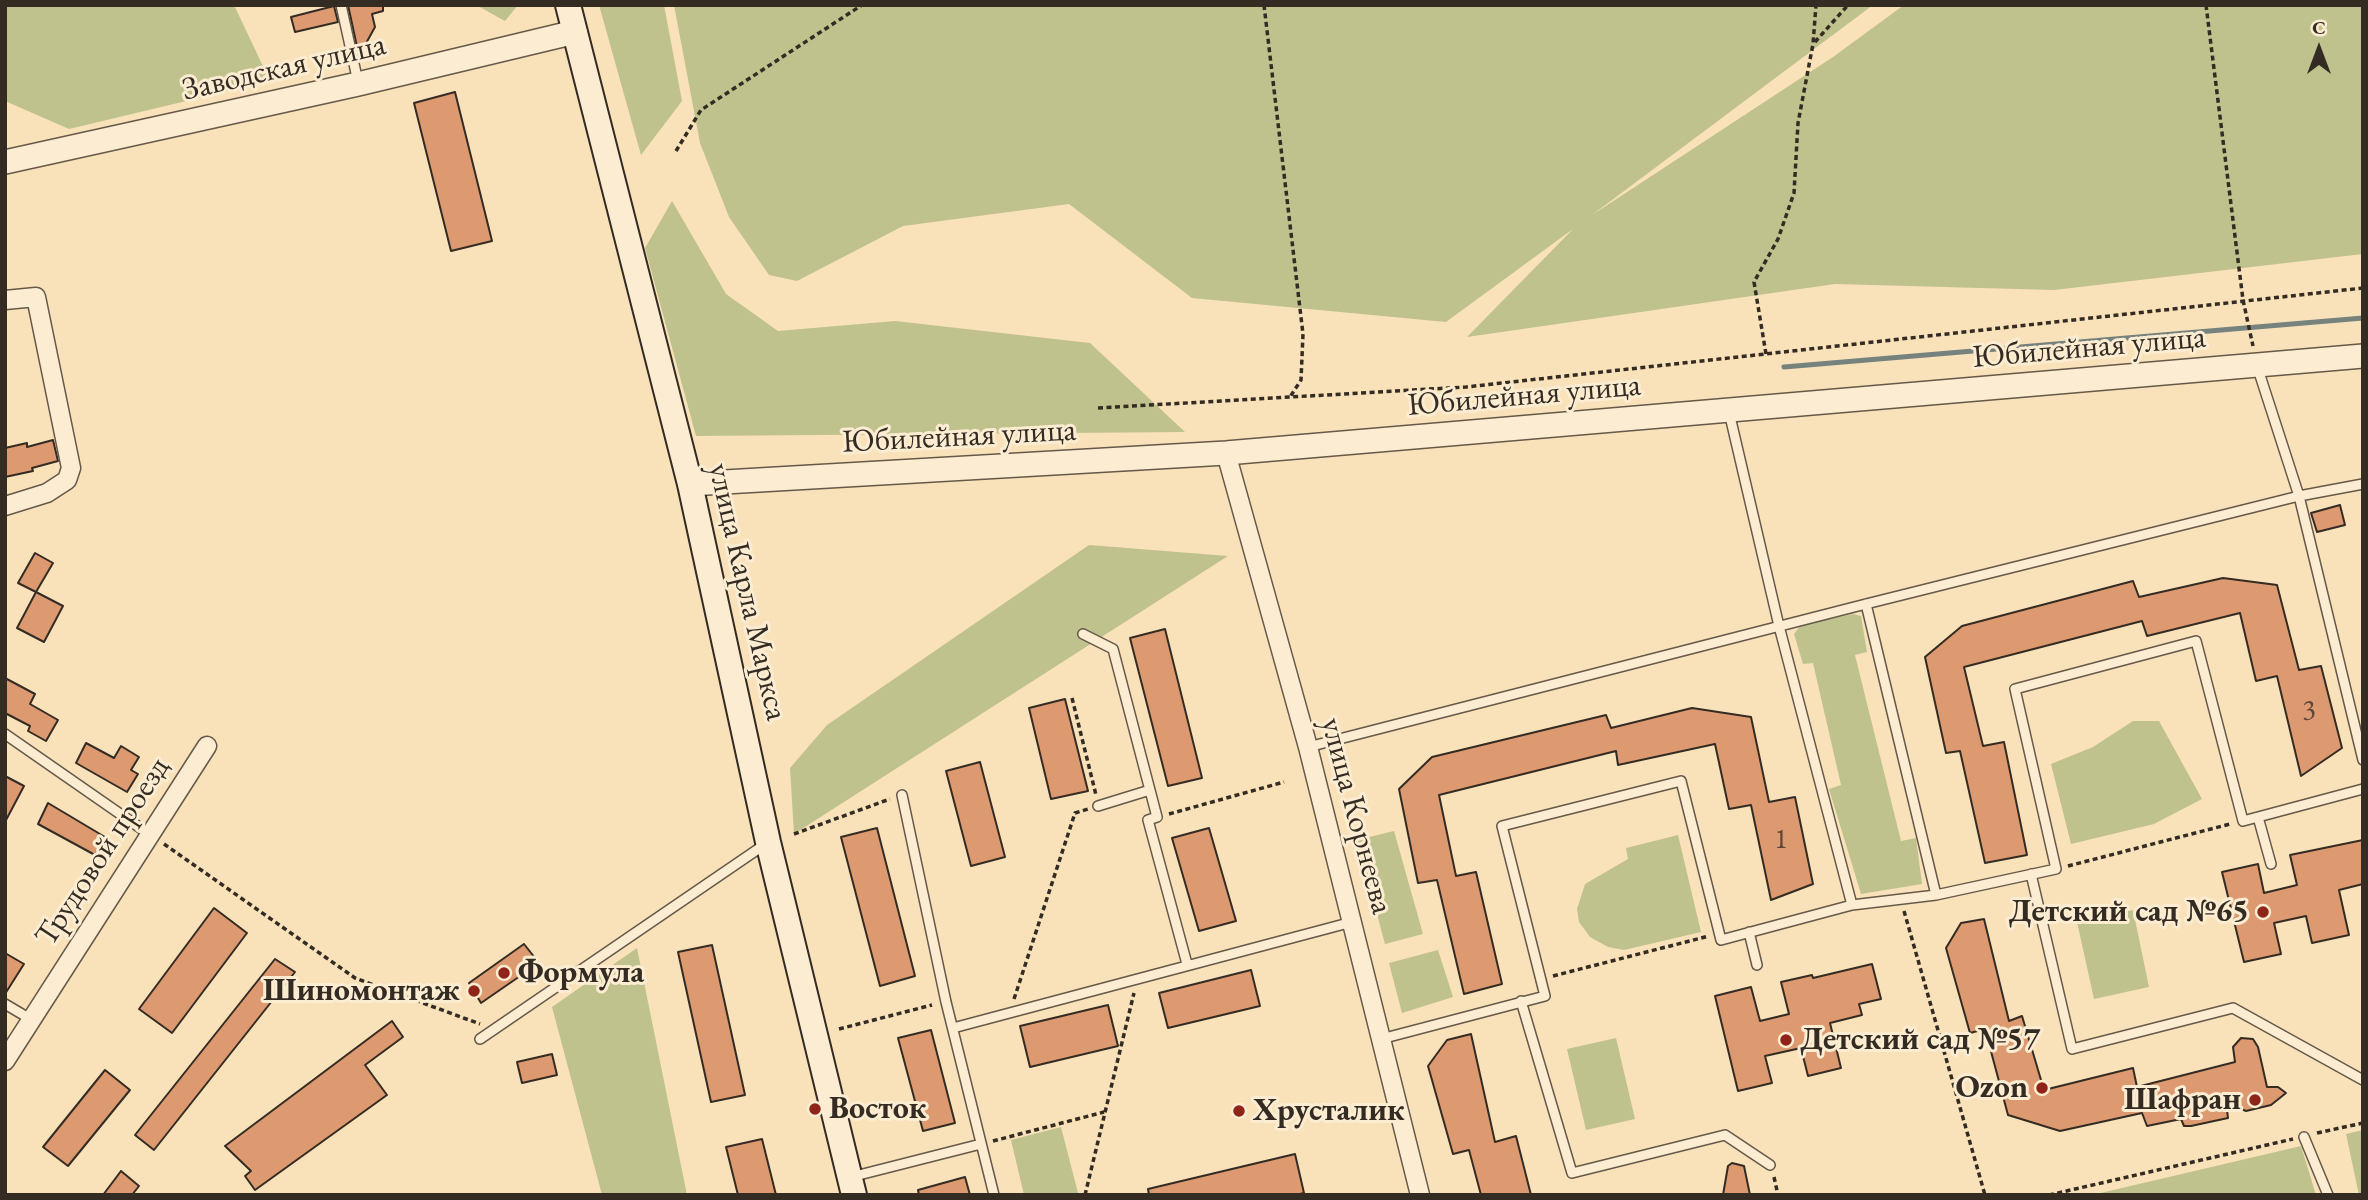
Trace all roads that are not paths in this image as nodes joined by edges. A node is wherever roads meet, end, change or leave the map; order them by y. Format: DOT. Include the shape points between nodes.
graph roads {
  1 [pos="341,5"];
  2 [pos="568,5"];
  3 [pos="575,32"];
  4 [pos="358,84"];
  5 [pos="5,162"];
  6 [pos="5,300"];
  7 [pos="2363,356"];
  8 [pos="2256,365"];
  9 [pos="1729,412"];
  10 [pos="1226,453"];
  11 [pos="690,484"];
  12 [pos="2363,484"];
  13 [pos="2299,496"];
  14 [pos="5,506"];
  15 [pos="1866,604"];
  16 [pos="1779,626"];
  17 [pos="1083,634"];
  18 [pos="5,734"];
  19 [pos="207,746"];
  20 [pos="1308,747"];
  21 [pos="2363,760"];
  22 [pos="2363,789"];
  23 [pos="1150,790"];
  24 [pos="902,795"];
  25 [pos="1098,806"];
  26 [pos="2258,817"];
  27 [pos="149,834"];
  28 [pos="768,842"];
  29 [pos="2271,864"];
  30 [pos="2031,874"];
  31 [pos="1936,895"];
  32 [pos="1852,905"];
  33 [pos="1352,922"];
  34 [pos="1749,932"];
  35 [pos="1187,964"];
  36 [pos="1757,965"];
  37 [pos="1521,1001"];
  38 [pos="5,1004"];
  39 [pos="32,1020"];
  40 [pos="953,1028"];
  41 [pos="1381,1039"];
  42 [pos="480,1040"];
  43 [pos="5,1061"];
  44 [pos="2363,1080"];
  45 [pos="2304,1137"];
  46 [pos="981,1144"];
  47 [pos="1770,1164"];
  48 [pos="852,1186"];
  49 [pos="994,1195"];
  50 [pos="1420,1195"];
  51 [pos="2328,1195"];
  1 -- 4 [label="lane"];
  2 -- 3 [label="main road, улица Карла Маркса"];
  3 -- 4 [label="street, Заводская улица"];
  3 -- 11 [label="main road, улица Карла Маркса"];
  4 -- 5 [label="street, Заводская улица"];
  6 -- 14 [label="street" via="37,297 71,468 67,480 47,492"];
  7 -- 8 [label="street, Юбилейная улица"];
  8 -- 9 [label="street, Юбилейная улица"];
  8 -- 13 [label="lane"];
  9 -- 10 [label="street, Юбилейная улица"];
  9 -- 16 [label="lane"];
  10 -- 11 [label="street, Юбилейная улица"];
  10 -- 20 [label="street, улица Корнеева"];
  11 -- 28 [label="main road, улица Карла Маркса"];
  12 -- 13 [label="lane"];
  13 -- 15 [label="lane"];
  13 -- 21 [label="lane"];
  15 -- 16 [label="lane"];
  15 -- 31 [label="lane"];
  16 -- 20 [label="lane"];
  16 -- 32 [label="lane"];
  17 -- 23 [label="lane" via="1113,649"];
  18 -- 27 [label="lane"];
  19 -- 27 [label="street, Трудовой проезд"];
  20 -- 33 [label="street, улица Корнеева"];
  22 -- 26 [label="lane"];
  23 -- 25 [label="lane"];
  23 -- 35 [label="lane" via="1157,817 1148,820"];
  24 -- 40 [label="lane"];
  26 -- 29 [label="lane"];
  26 -- 30 [label="lane" via="2243,821 2196,641 2015,689 2056,869"];
  27 -- 39 [label="street, Трудовой проезд"];
  28 -- 42 [label="lane"];
  28 -- 48 [label="main road, улица Карла Маркса"];
  30 -- 31 [label="lane"];
  30 -- 44 [label="lane" via="2072,1049 2234,1008"];
  31 -- 32 [label="lane"];
  32 -- 34 [label="lane"];
  33 -- 35 [label="lane"];
  33 -- 41 [label="street, улица Корнеева"];
  34 -- 36 [label="lane"];
  34 -- 37 [label="lane" via="1721,940 1681,781 1502,826 1545,996"];
  35 -- 40 [label="lane"];
  37 -- 41 [label="lane"];
  37 -- 47 [label="lane" via="1572,1173 1725,1135"];
  38 -- 39 [label="lane"];
  39 -- 43 [label="street, Трудовой проезд"];
  40 -- 46 [label="lane"];
  41 -- 50 [label="street, улица Корнеева"];
  45 -- 51 [label="lane"];
  46 -- 48 [label="lane"];
  46 -- 49 [label="lane"];
}
